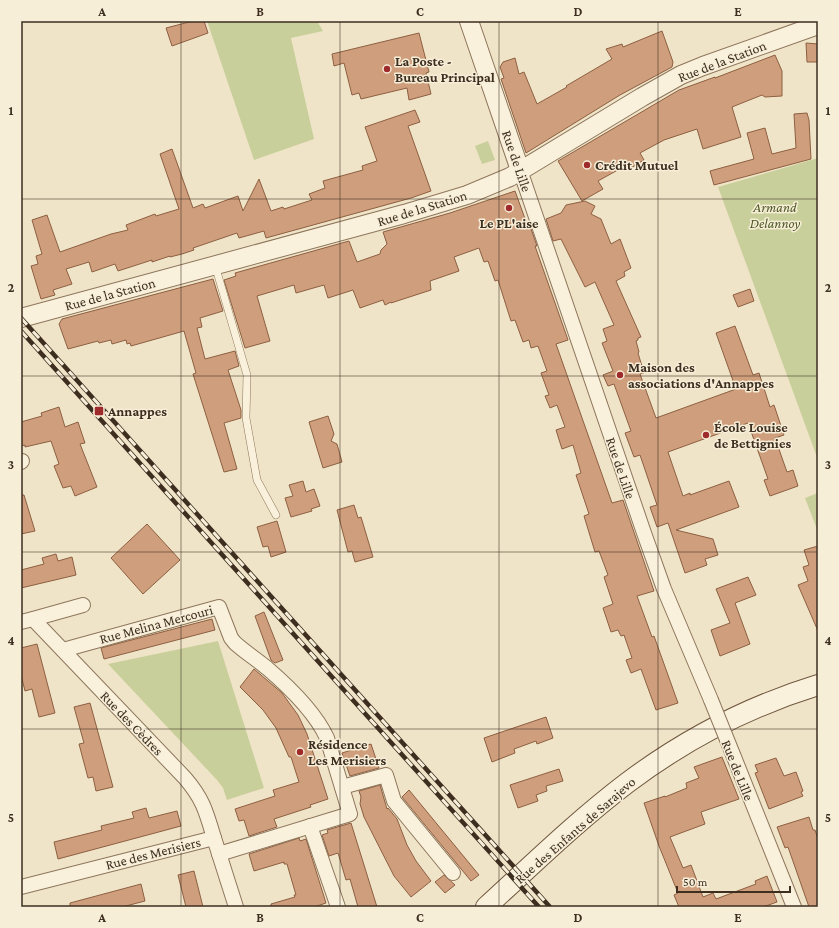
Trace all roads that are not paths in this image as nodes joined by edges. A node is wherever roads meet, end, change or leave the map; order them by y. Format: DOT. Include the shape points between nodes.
graph roads {
  1 [pos="469,21"];
  2 [pos="818,25"];
  3 [pos="520,170"];
  4 [pos="215,265"];
  5 [pos="21,318"];
  6 [pos="276,515"];
  7 [pos="83,605"];
  8 [pos="27,620"];
  9 [pos="63,650"];
  10 [pos="818,685"];
  11 [pos="342,787"];
  12 [pos="310,826"];
  13 [pos="214,838"];
  14 [pos="219,854"];
  15 [pos="453,873"];
  16 [pos="21,887"];
  17 [pos="236,907"];
  18 [pos="338,907"];
  19 [pos="486,907"];
  20 [pos="794,907"];
  1 -- 3 [label="street, Rue de Lille"];
  2 -- 3 [label="street, Rue de la Station" via="681,75"];
  3 -- 4 [label="street, Rue de la Station" via="482,190 438,204"];
  3 -- 20 [label="street, Rue de Lille, bridge" via="664,589"];
  4 -- 5 [label="street, Rue de la Station"];
  4 -- 6 [label="lane" via="247,375 246,418 257,480"];
  7 -- 8 [label="street, Rue des Cèdres"];
  8 -- 9 [label="street, Rue des Cèdres"];
  9 -- 11 [label="street, Rue Melina Mercouri" via="219,607 235,643 286,685 323,729"];
  9 -- 13 [label="street, Rue des Cèdres" via="196,792 205,808"];
  10 -- 19 [label="main road, Rue des Enfants de Sarajevo" via="748,711 664,758 627,783 589,814"];
  11 -- 12 [label="street, Rue Melina Mercouri" via="350,814"];
  11 -- 15 [label="street" via="386,774 394,801"];
  12 -- 14 [label="street, Rue Melina Mercouri"];
  12 -- 18 [label="street"];
  13 -- 14 [label="street, Rue des Merisiers"];
  13 -- 16 [label="street, Rue des Merisiers"];
  14 -- 17 [label="street, Rue des Merisiers"];
}
